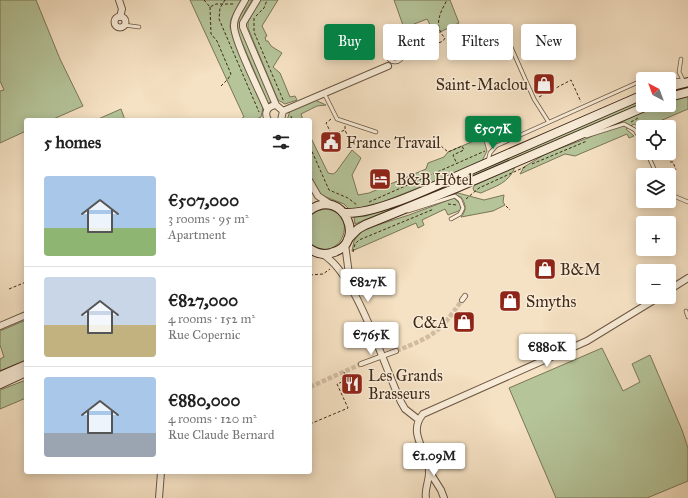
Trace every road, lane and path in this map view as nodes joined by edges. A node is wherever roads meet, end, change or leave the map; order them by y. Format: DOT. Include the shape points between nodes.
graph roads {
  1 [pos="119,0"];
  2 [pos="204,0"];
  3 [pos="245,0"];
  4 [pos="257,0"];
  5 [pos="267,0"];
  6 [pos="447,0"];
  7 [pos="210,7"];
  8 [pos="241,7"];
  9 [pos="249,12"];
  10 [pos="256,16"];
  11 [pos="120,17"];
  12 [pos="438,24"];
  13 [pos="124,25"];
  14 [pos="139,27"];
  15 [pos="439,30"];
  16 [pos="439,43"];
  17 [pos="513,52"];
  18 [pos="681,59"];
  19 [pos="389,60"];
  20 [pos="399,60"];
  21 [pos="390,64"];
  22 [pos="571,80"];
  23 [pos="686,81"];
  24 [pos="636,83"];
  25 [pos="676,85"];
  26 [pos="221,86"];
  27 [pos="553,90"];
  28 [pos="555,91"];
  29 [pos="688,92"];
  30 [pos="324,93"];
  31 [pos="676,95"];
  32 [pos="636,98"];
  33 [pos="534,99"];
  34 [pos="285,104"];
  35 [pos="276,105"];
  36 [pos="267,109"];
  37 [pos="283,111"];
  38 [pos="636,111"];
  39 [pos="335,117"];
  40 [pos="266,118"];
  41 [pos="283,118"];
  42 [pos="639,120"];
  43 [pos="346,122"];
  44 [pos="548,122"];
  45 [pos="627,125"];
  46 [pos="345,130"];
  47 [pos="376,132"];
  48 [pos="636,132"];
  49 [pos="349,139"];
  50 [pos="589,140"];
  51 [pos="567,141"];
  52 [pos="441,146"];
  53 [pos="492,150"];
  54 [pos="312,152"];
  55 [pos="457,162"];
  56 [pos="670,162"];
  57 [pos="488,163"];
  58 [pos="675,168"];
  59 [pos="312,186"];
  60 [pos="676,197"];
  61 [pos="462,202"];
  62 [pos="688,202"];
  63 [pos="364,204"];
  64 [pos="446,204"];
  65 [pos="331,205"];
  66 [pos="360,205"];
  67 [pos="506,206"];
  68 [pos="435,208"];
  69 [pos="312,209"];
  70 [pos="510,210"];
  71 [pos="396,212"];
  72 [pos="344,213"];
  73 [pos="451,219"];
  74 [pos="346,241"];
  75 [pos="312,250"];
  76 [pos="322,254"];
  77 [pos="346,260"];
  78 [pos="337,264"];
  79 [pos="312,275"];
  80 [pos="688,278"];
  81 [pos="24,283"];
  82 [pos="350,284"];
  83 [pos="676,286"];
  84 [pos="9,289"];
  85 [pos="648,304"];
  86 [pos="686,312"];
  87 [pos="24,316"];
  88 [pos="688,317"];
  89 [pos="0,326"];
  90 [pos="396,350"];
  91 [pos="381,355"];
  92 [pos="361,364"];
  93 [pos="24,366"];
  94 [pos="344,372"];
  95 [pos="24,373"];
  96 [pos="0,376"];
  97 [pos="0,384"];
  98 [pos="419,420"];
  99 [pos="312,423"];
  100 [pos="429,471"];
  101 [pos="161,474"];
  102 [pos="425,495"];
  103 [pos="442,495"];
  104 [pos="159,498"];
  1 -- 11 [label="street" via="122,9"];
  2 -- 7 [label="path"];
  3 -- 8 [label="street"];
  4 -- 9 [label="street"];
  5 -- 10 [label="path" via="264,8"];
  6 -- 12 [label="path"];
  7 -- 8 [label="path" via="228,4"];
  7 -- 26 [label="path" via="211,34 217,41 231,74"];
  8 -- 36 [label="street" via="233,27"];
  9 -- 10 [label="path"];
  9 -- 35 [label="street" via="243,27"];
  10 -- 34 [label="path" via="253,23 254,32"];
  11 -- 13 [label="street" via="125,20"];
  11 -- 13 [label="street" via="116,19 115,25 119,28"];
  13 -- 14 [label="lane"];
  15 -- 16 [label="path" via="445,38"];
  17 -- 33 [label="lane"];
  18 -- 23 [label="lane" via="679,72"];
  19 -- 21 [label="lane"];
  20 -- 21 [label="lane"];
  21 -- 30 [label="street"];
  22 -- 27 [label="path"];
  23 -- 25 [label="main road"];
  24 -- 44 [label="lane"];
  27 -- 28 [label="path"];
  27 -- 33 [label="path"];
  29 -- 31 [label="main road"];
  30 -- 37 [label="street"];
  30 -- 39 [label="lane"];
  32 -- 57 [label="main road"];
  33 -- 44 [label="lane"];
  35 -- 36 [label="street"];
  35 -- 37 [label="street"];
  36 -- 40 [label="street"];
  37 -- 41 [label="street"];
  38 -- 51 [label="main road"];
  39 -- 43 [label="lane"];
  39 -- 46 [label="path" via="326,123 332,135"];
  42 -- 45 [label="path" via="638,118"];
  43 -- 46 [label="path"];
  43 -- 47 [label="lane"];
  44 -- 53 [label="lane"];
  45 -- 48 [label="lane"];
  45 -- 51 [label="lane" via="618,124"];
  46 -- 49 [label="path"];
  50 -- 61 [label="path" via="479,188"];
  51 -- 71 [label="main road"];
  52 -- 55 [label="path" via="448,152 462,146 464,150 453,155"];
  53 -- 55 [label="path"];
  53 -- 57 [label="lane"];
  54 -- 66 [label="path" via="329,190"];
  55 -- 63 [label="path"];
  56 -- 58 [label="path" via="673,162"];
  57 -- 72 [label="main road" via="368,211"];
  59 -- 65 [label="street" via="318,196"];
  60 -- 62 [label="lane"];
  61 -- 64 [label="path" via="454,206"];
  61 -- 71 [label="lane" via="453,196 418,209"];
  61 -- 73 [label="lane" via="462,212"];
  65 -- 69 [label="main road" via="321,205"];
  65 -- 72 [label="main road"];
  67 -- 70 [label="path"];
  68 -- 77 [label="path" via="358,240 352,258"];
  71 -- 74 [label="main road" via="361,227"];
  72 -- 74 [label="main road" via="350,225"];
  74 -- 76 [label="main road" via="335,252"];
  74 -- 77 [label="street"];
  75 -- 76 [label="main road"];
  76 -- 78 [label="street"];
  77 -- 82 [label="street"];
  78 -- 79 [label="path" via="323,274"];
  78 -- 82 [label="street"];
  80 -- 83 [label="street"];
  81 -- 84 [label="path"];
  82 -- 91 [label="street"];
  85 -- 98 [label="street" via="591,339 429,410"];
  86 -- 88 [label="lane"];
  87 -- 89 [label="street"];
  90 -- 91 [label="street"];
  91 -- 92 [label="street"];
  91 -- 98 [label="street" via="403,406"];
  93 -- 96 [label="main road"];
  94 -- 99 [label="path" via="347,380 337,384 348,408"];
  95 -- 97 [label="main road"];
  98 -- 100 [label="street" via="417,437"];
  100 -- 102 [label="street"];
  100 -- 103 [label="street"];
  101 -- 104 [label="street"];
  102 -- 103 [label="street" via="434,486"];
}
